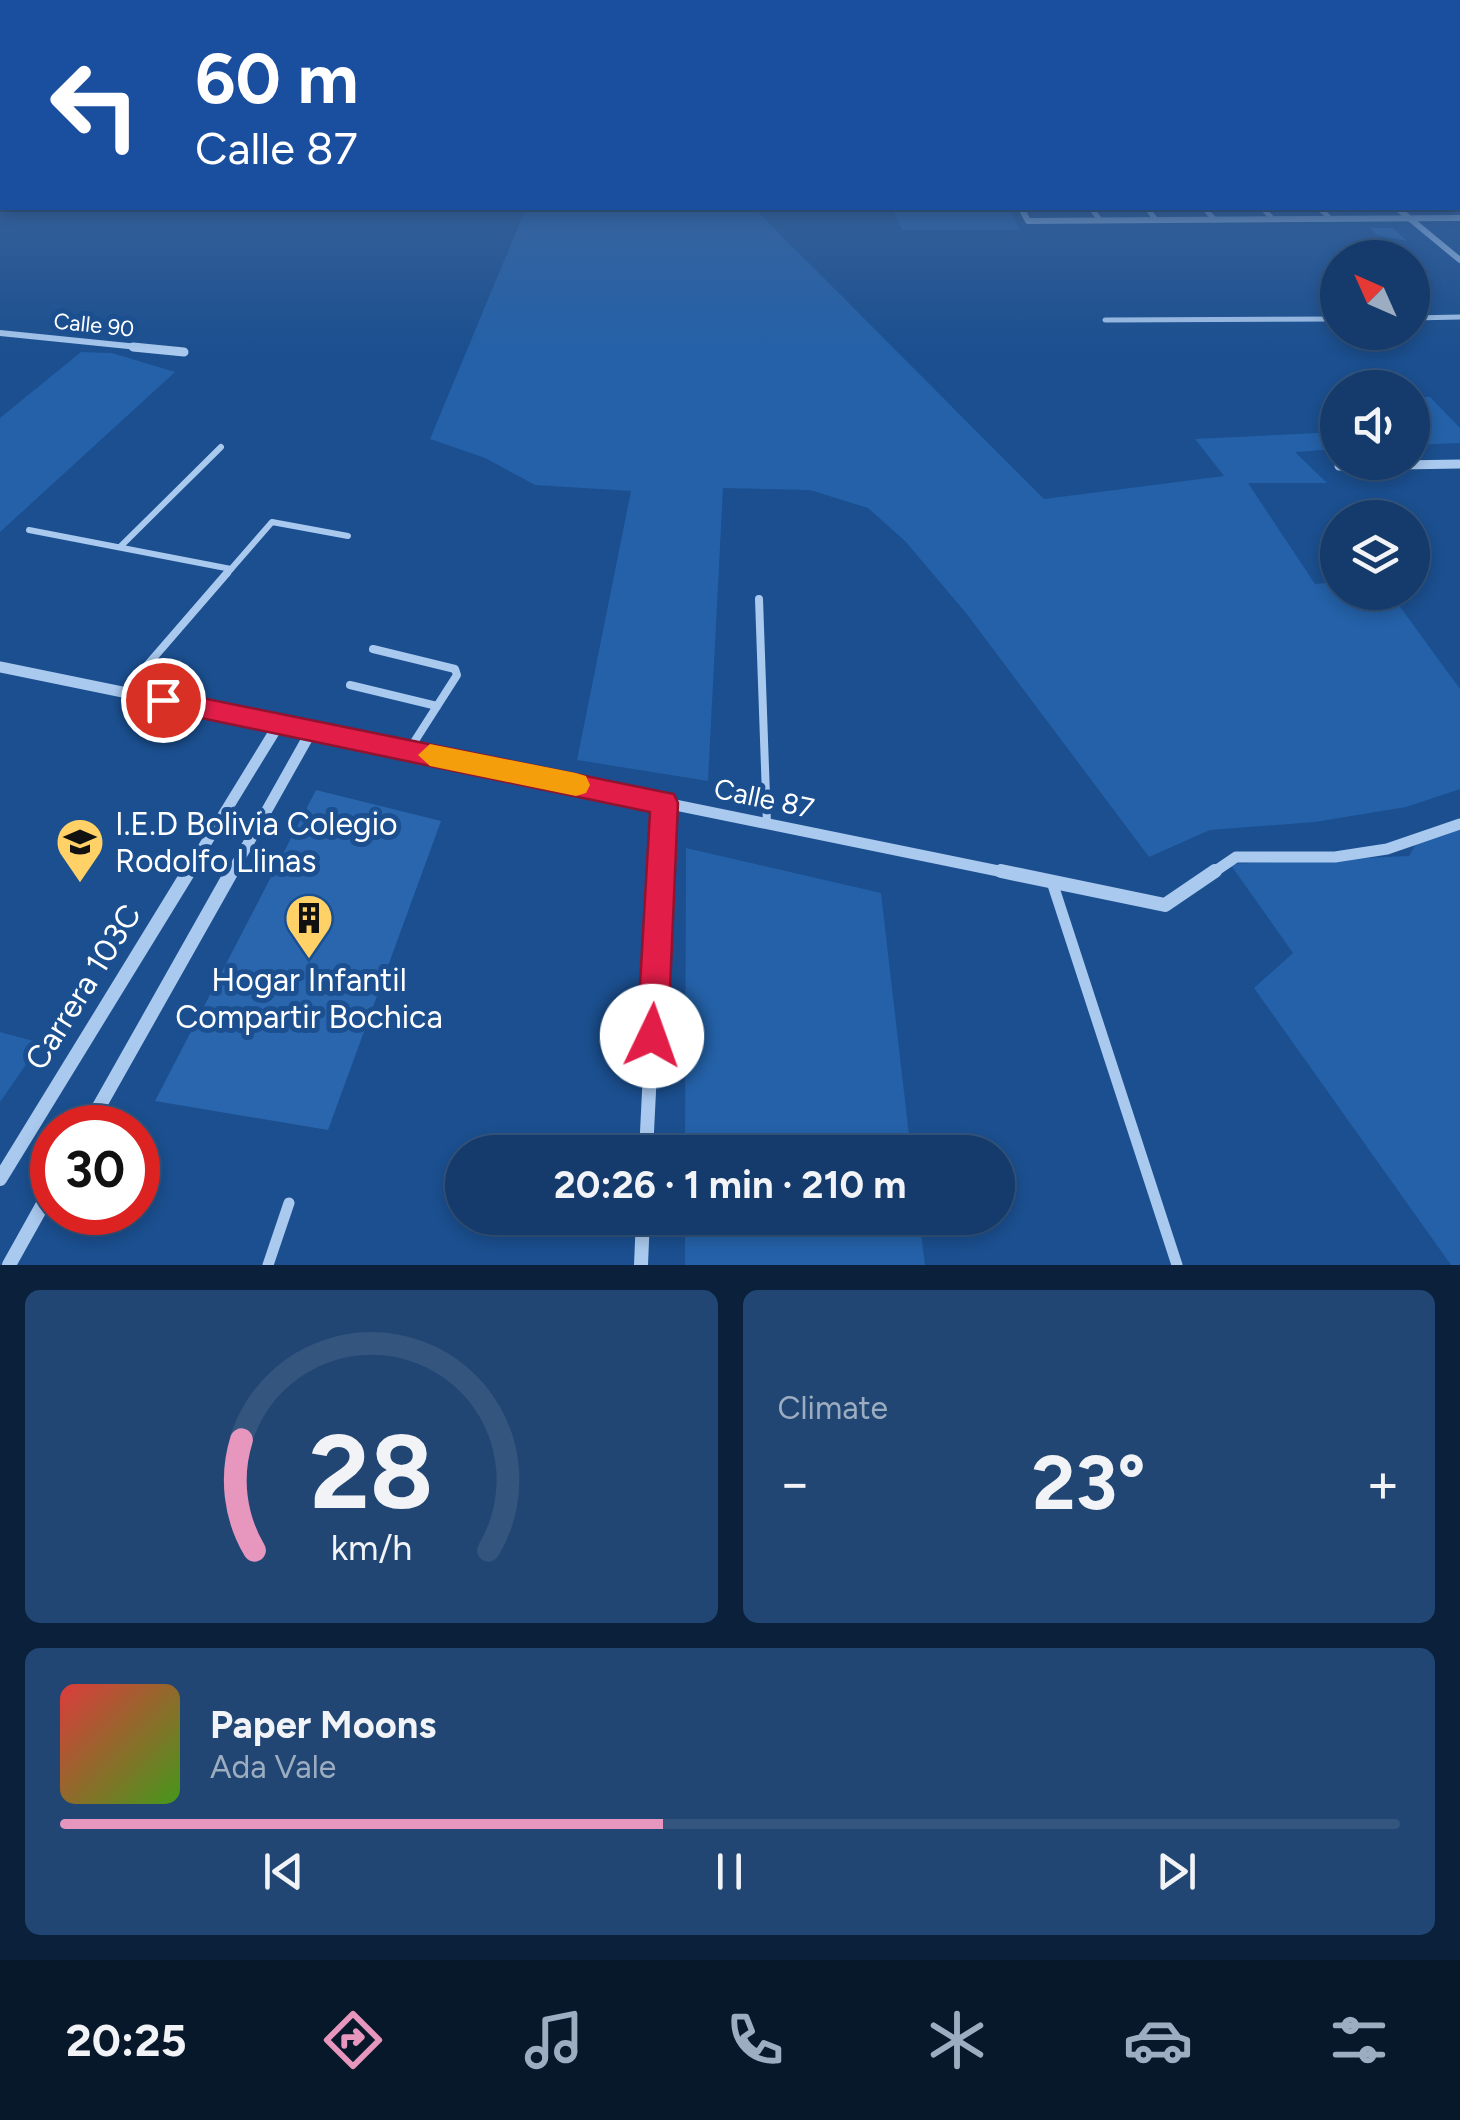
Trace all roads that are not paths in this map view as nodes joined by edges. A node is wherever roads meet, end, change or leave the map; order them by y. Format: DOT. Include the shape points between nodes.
graph roads {
  1 [pos="1430,235"];
  2 [pos="1460,260"];
  3 [pos="1430,318"];
  4 [pos="1460,318"];
  5 [pos="1320,319"];
  6 [pos="1105,320"];
  7 [pos="0,333"];
  8 [pos="184,352"];
  9 [pos="221,448"];
  10 [pos="1430,464"];
  11 [pos="1460,464"];
  12 [pos="29,530"];
  13 [pos="348,536"];
  14 [pos="120,548"];
  15 [pos="231,568"];
  16 [pos="759,599"];
  17 [pos="374,649"];
  18 [pos="0,666"];
  19 [pos="350,685"];
  20 [pos="124,692"];
  21 [pos="437,706"];
  22 [pos="280,724"];
  23 [pos="312,730"];
  24 [pos="409,750"];
  25 [pos="664,803"];
  26 [pos="768,824"];
  27 [pos="1460,824"];
  28 [pos="1052,882"];
  29 [pos="100,1105"];
  30 [pos="647,1135"];
  31 [pos="0,1179"];
  32 [pos="290,1204"];
  33 [pos="30,1227"];
  34 [pos="642,1235"];
  35 [pos="9,1265"];
  36 [pos="268,1265"];
  37 [pos="641,1265"];
  38 [pos="1177,1265"];
  1 -- 2 [label="street"];
  3 -- 4 [label="lane"];
  5 -- 6 [label="lane"];
  7 -- 8 [label="street, Calle 90"];
  9 -- 14 [label="lane"];
  10 -- 11 [label="street"];
  12 -- 14 [label="lane"];
  13 -- 15 [label="lane" via="272,522"];
  14 -- 15 [label="lane"];
  15 -- 20 [label="lane"];
  16 -- 26 [label="lane"];
  17 -- 21 [label="lane" via="455,668"];
  18 -- 20 [label="street, Calle 87"];
  19 -- 21 [label="lane"];
  20 -- 22 [label="street, Calle 87"];
  21 -- 24 [label="lane"];
  22 -- 23 [label="street, Calle 87"];
  22 -- 31 [label="street, Carrera 103C"];
  23 -- 24 [label="street, Calle 87"];
  23 -- 29 [label="street"];
  24 -- 25 [label="street, Calle 87"];
  25 -- 26 [label="street, Calle 87"];
  25 -- 30 [label="street"];
  26 -- 28 [label="street, Calle 87"];
  27 -- 28 [label="street, Calle 87" via="1388,849 1335,858 1236,857 1165,905"];
  28 -- 38 [label="lane"];
  32 -- 36 [label="lane"];
  33 -- 35 [label="street"];
  34 -- 37 [label="street"];
}
